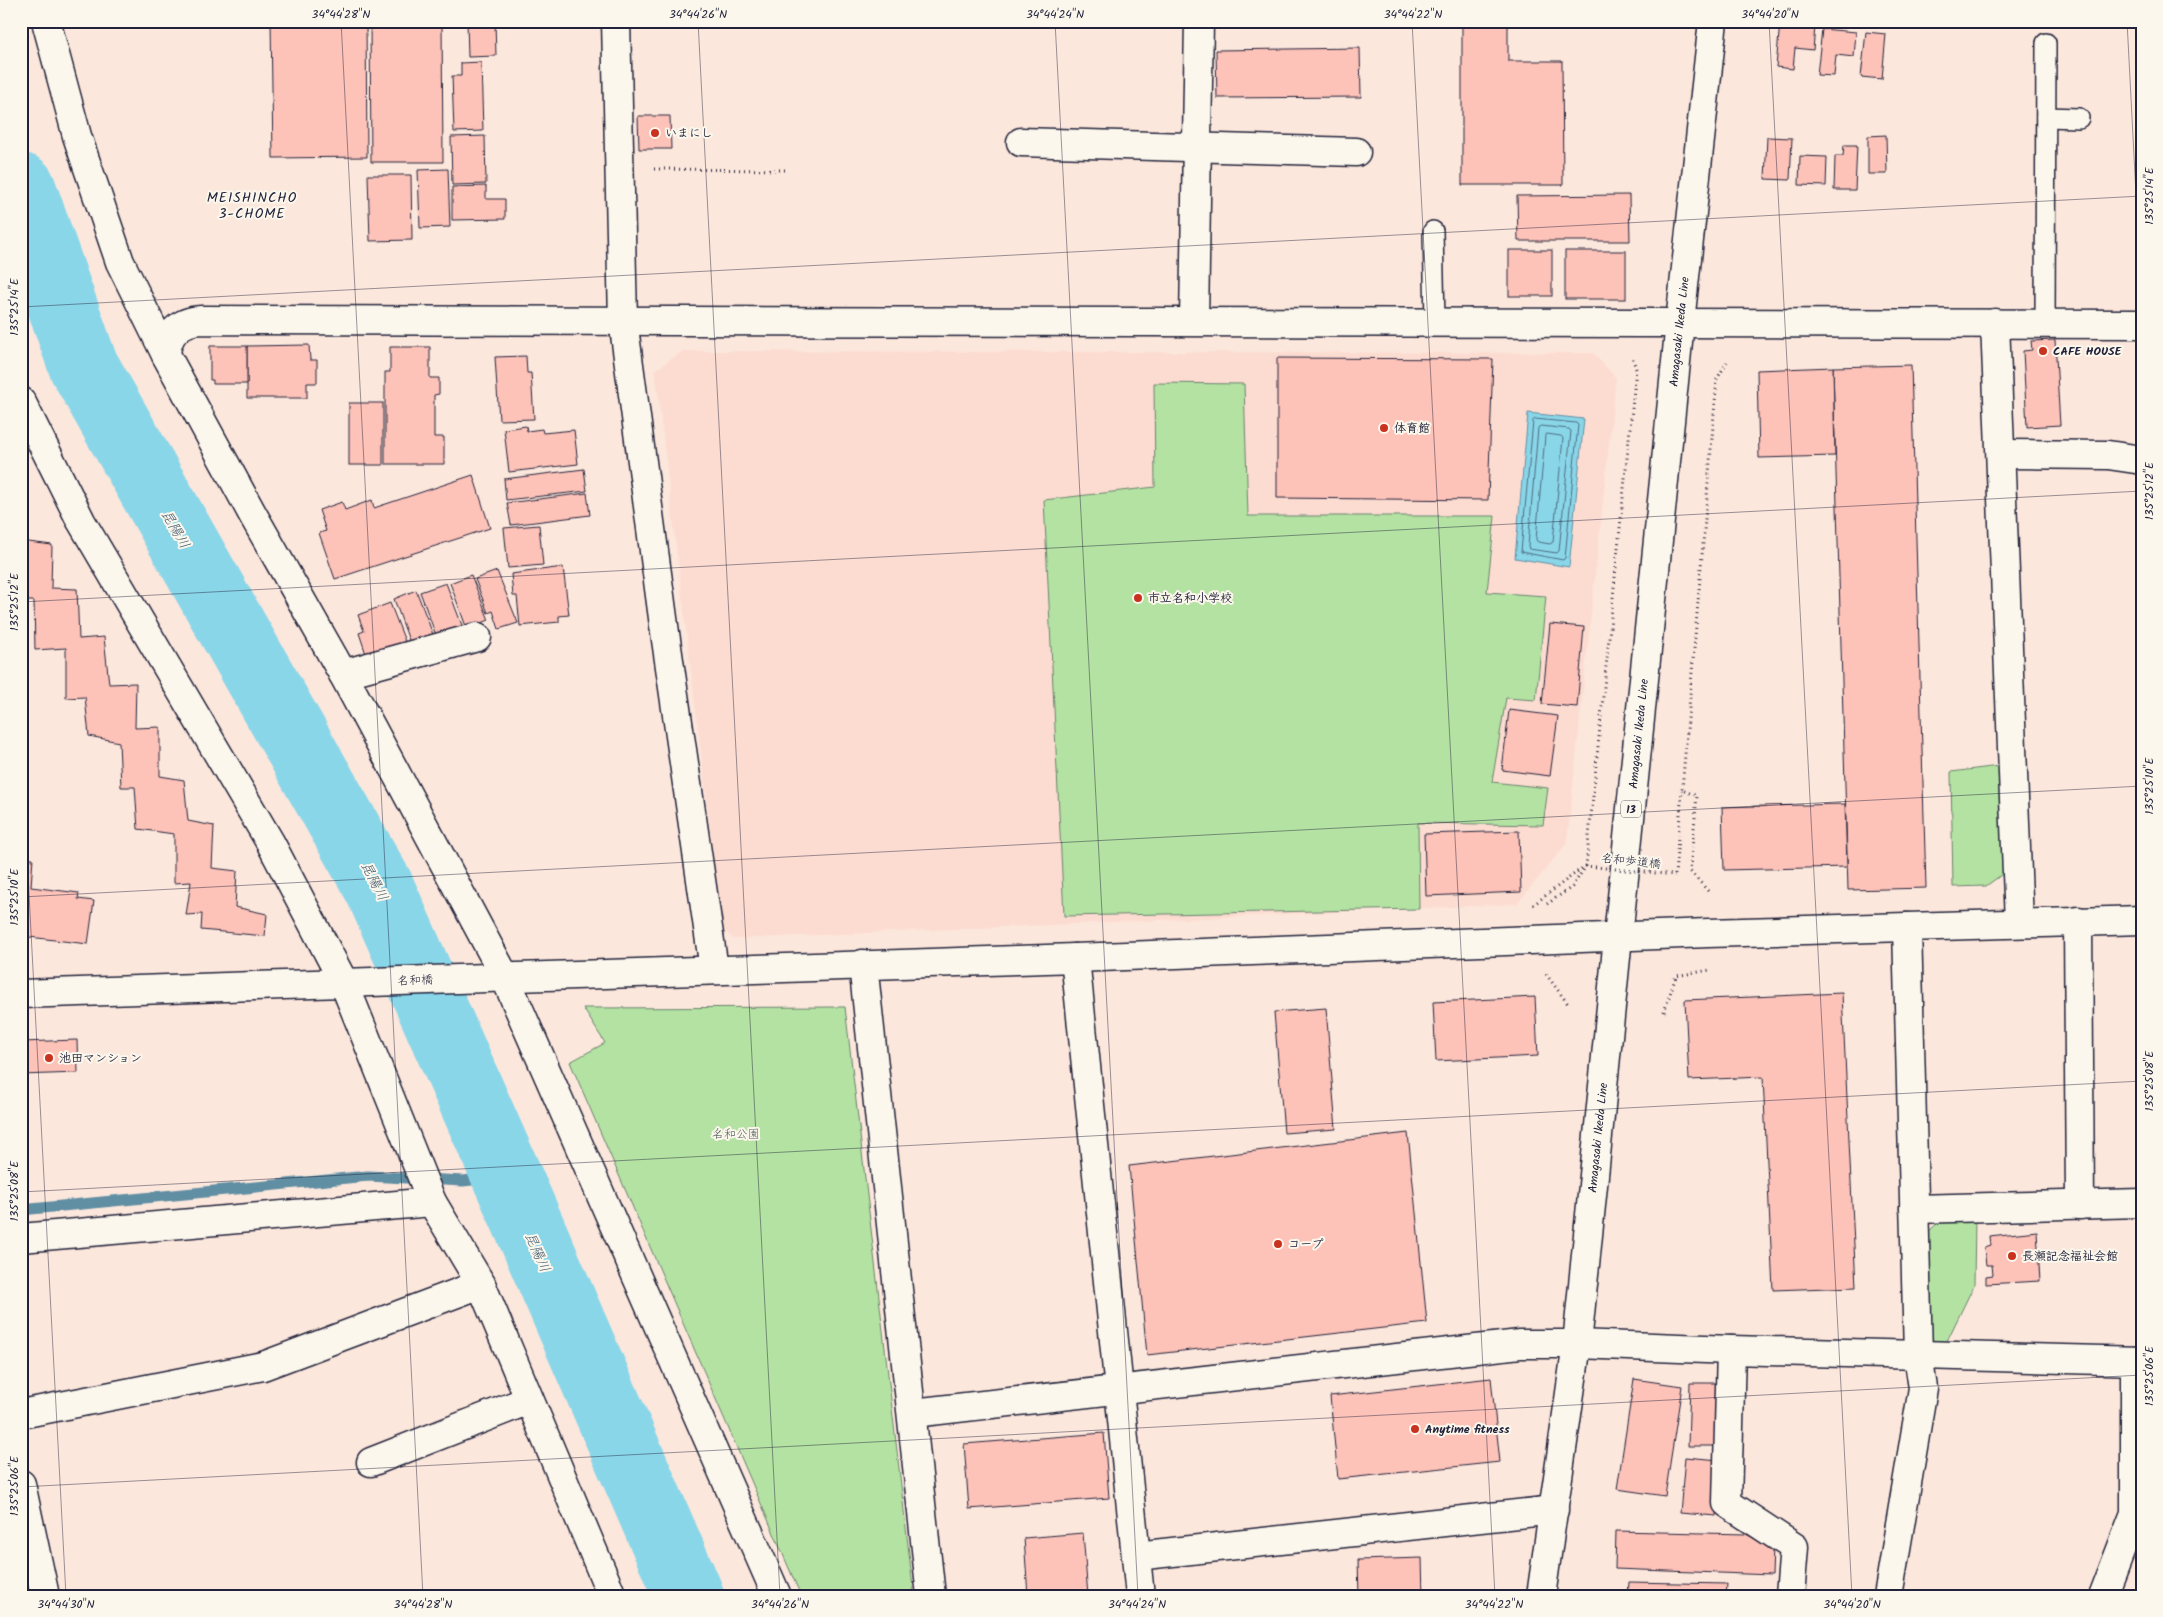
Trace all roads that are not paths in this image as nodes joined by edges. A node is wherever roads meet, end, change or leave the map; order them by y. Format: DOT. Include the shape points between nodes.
graph roads {
  1 [pos="46,21"];
  2 [pos="616,21"];
  3 [pos="1199,21"];
  4 [pos="1713,21"];
  5 [pos="2046,43"];
  6 [pos="2046,117"];
  7 [pos="2079,118"];
  8 [pos="1021,142"];
  9 [pos="1197,148"];
  10 [pos="1356,152"];
  11 [pos="1432,231"];
  12 [pos="623,320"];
  13 [pos="1194,321"];
  14 [pos="1435,322"];
  15 [pos="1680,322"];
  16 [pos="1995,323"];
  17 [pos="2045,324"];
  18 [pos="2142,324"];
  19 [pos="166,355"];
  20 [pos="21,401"];
  21 [pos="2001,454"];
  22 [pos="2142,460"];
  23 [pos="476,637"];
  24 [pos="344,674"];
  25 [pos="2142,920"];
  26 [pos="2078,921"];
  27 [pos="2019,924"];
  28 [pos="1907,927"];
  29 [pos="1619,936"];
  30 [pos="1074,958"];
  31 [pos="863,964"];
  32 [pos="714,969"];
  33 [pos="505,977"];
  34 [pos="354,982"];
  35 [pos="21,994"];
  36 [pos="426,1187"];
  37 [pos="2142,1203"];
  38 [pos="2080,1205"];
  39 [pos="1914,1209"];
  40 [pos="21,1238"];
  41 [pos="481,1284"];
  42 [pos="1577,1344"];
  43 [pos="1731,1350"];
  44 [pos="1918,1355"];
  45 [pos="2138,1361"];
  46 [pos="1120,1390"];
  47 [pos="529,1400"];
  48 [pos="21,1414"];
  49 [pos="913,1414"];
  50 [pos="371,1462"];
  51 [pos="21,1484"];
  52 [pos="1554,1510"];
  53 [pos="1136,1556"];
  54 [pos="2131,1557"];
  55 [pos="45,1596"];
  56 [pos="612,1596"];
  57 [pos="777,1596"];
  58 [pos="931,1596"];
  59 [pos="1140,1596"];
  60 [pos="1541,1596"];
  61 [pos="1790,1596"];
  62 [pos="1888,1596"];
  63 [pos="2103,1596"];
  1 -- 19 [label="street" via="77,136 120,262"];
  2 -- 12 [label="street"];
  3 -- 9 [label="street"];
  4 -- 15 [label="street, Amagasaki Ikeda Line / 13"];
  5 -- 6 [label="lane"];
  6 -- 7 [label="lane"];
  6 -- 17 [label="lane"];
  8 -- 9 [label="street"];
  9 -- 10 [label="street"];
  9 -- 13 [label="street"];
  11 -- 14 [label="lane"];
  12 -- 13 [label="street"];
  12 -- 19 [label="street" via="194,320 172,332"];
  12 -- 32 [label="street"];
  13 -- 14 [label="street"];
  14 -- 15 [label="street"];
  15 -- 16 [label="street"];
  15 -- 29 [label="street, Amagasaki Ikeda Line / 13"];
  16 -- 17 [label="street"];
  16 -- 21 [label="street"];
  17 -- 18 [label="street"];
  19 -- 24 [label="street"];
  20 -- 34 [label="street" via="82,521"];
  21 -- 22 [label="street" via="2108,455"];
  21 -- 27 [label="street"];
  23 -- 24 [label="street"];
  24 -- 33 [label="street"];
  25 -- 26 [label="street, 名和橋"];
  26 -- 27 [label="street, 名和橋"];
  26 -- 38 [label="street"];
  27 -- 28 [label="street, 名和橋"];
  28 -- 29 [label="street, 名和橋"];
  28 -- 39 [label="street"];
  29 -- 30 [label="street, 名和橋"];
  29 -- 42 [label="street, Amagasaki Ikeda Line / 13"];
  30 -- 31 [label="street, 名和橋"];
  30 -- 46 [label="street"];
  31 -- 32 [label="street, 名和橋"];
  31 -- 49 [label="street"];
  32 -- 33 [label="street, 名和橋"];
  33 -- 34 [label="street, 名和橋"];
  33 -- 57 [label="street"];
  34 -- 35 [label="street, 名和橋"];
  34 -- 36 [label="street"];
  36 -- 40 [label="street"];
  36 -- 41 [label="street"];
  37 -- 38 [label="street"];
  38 -- 39 [label="street"];
  39 -- 44 [label="street"];
  41 -- 47 [label="street"];
  41 -- 48 [label="street" via="263,1366"];
  42 -- 43 [label="street"];
  42 -- 46 [label="street" via="1520,1344"];
  42 -- 52 [label="street, Amagasaki Ikeda Line / 13"];
  43 -- 44 [label="street"];
  43 -- 61 [label="street" via="1727,1503 1794,1547"];
  44 -- 45 [label="street"];
  44 -- 62 [label="street" via="1923,1388"];
  45 -- 54 [label="street"];
  46 -- 49 [label="street"];
  46 -- 53 [label="street"];
  47 -- 50 [label="street"];
  47 -- 56 [label="street"];
  49 -- 58 [label="street"];
  51 -- 55 [label="street"];
  52 -- 53 [label="street"];
  52 -- 60 [label="street, Amagasaki Ikeda Line / 13"];
  53 -- 59 [label="street"];
  54 -- 63 [label="street"];
}
